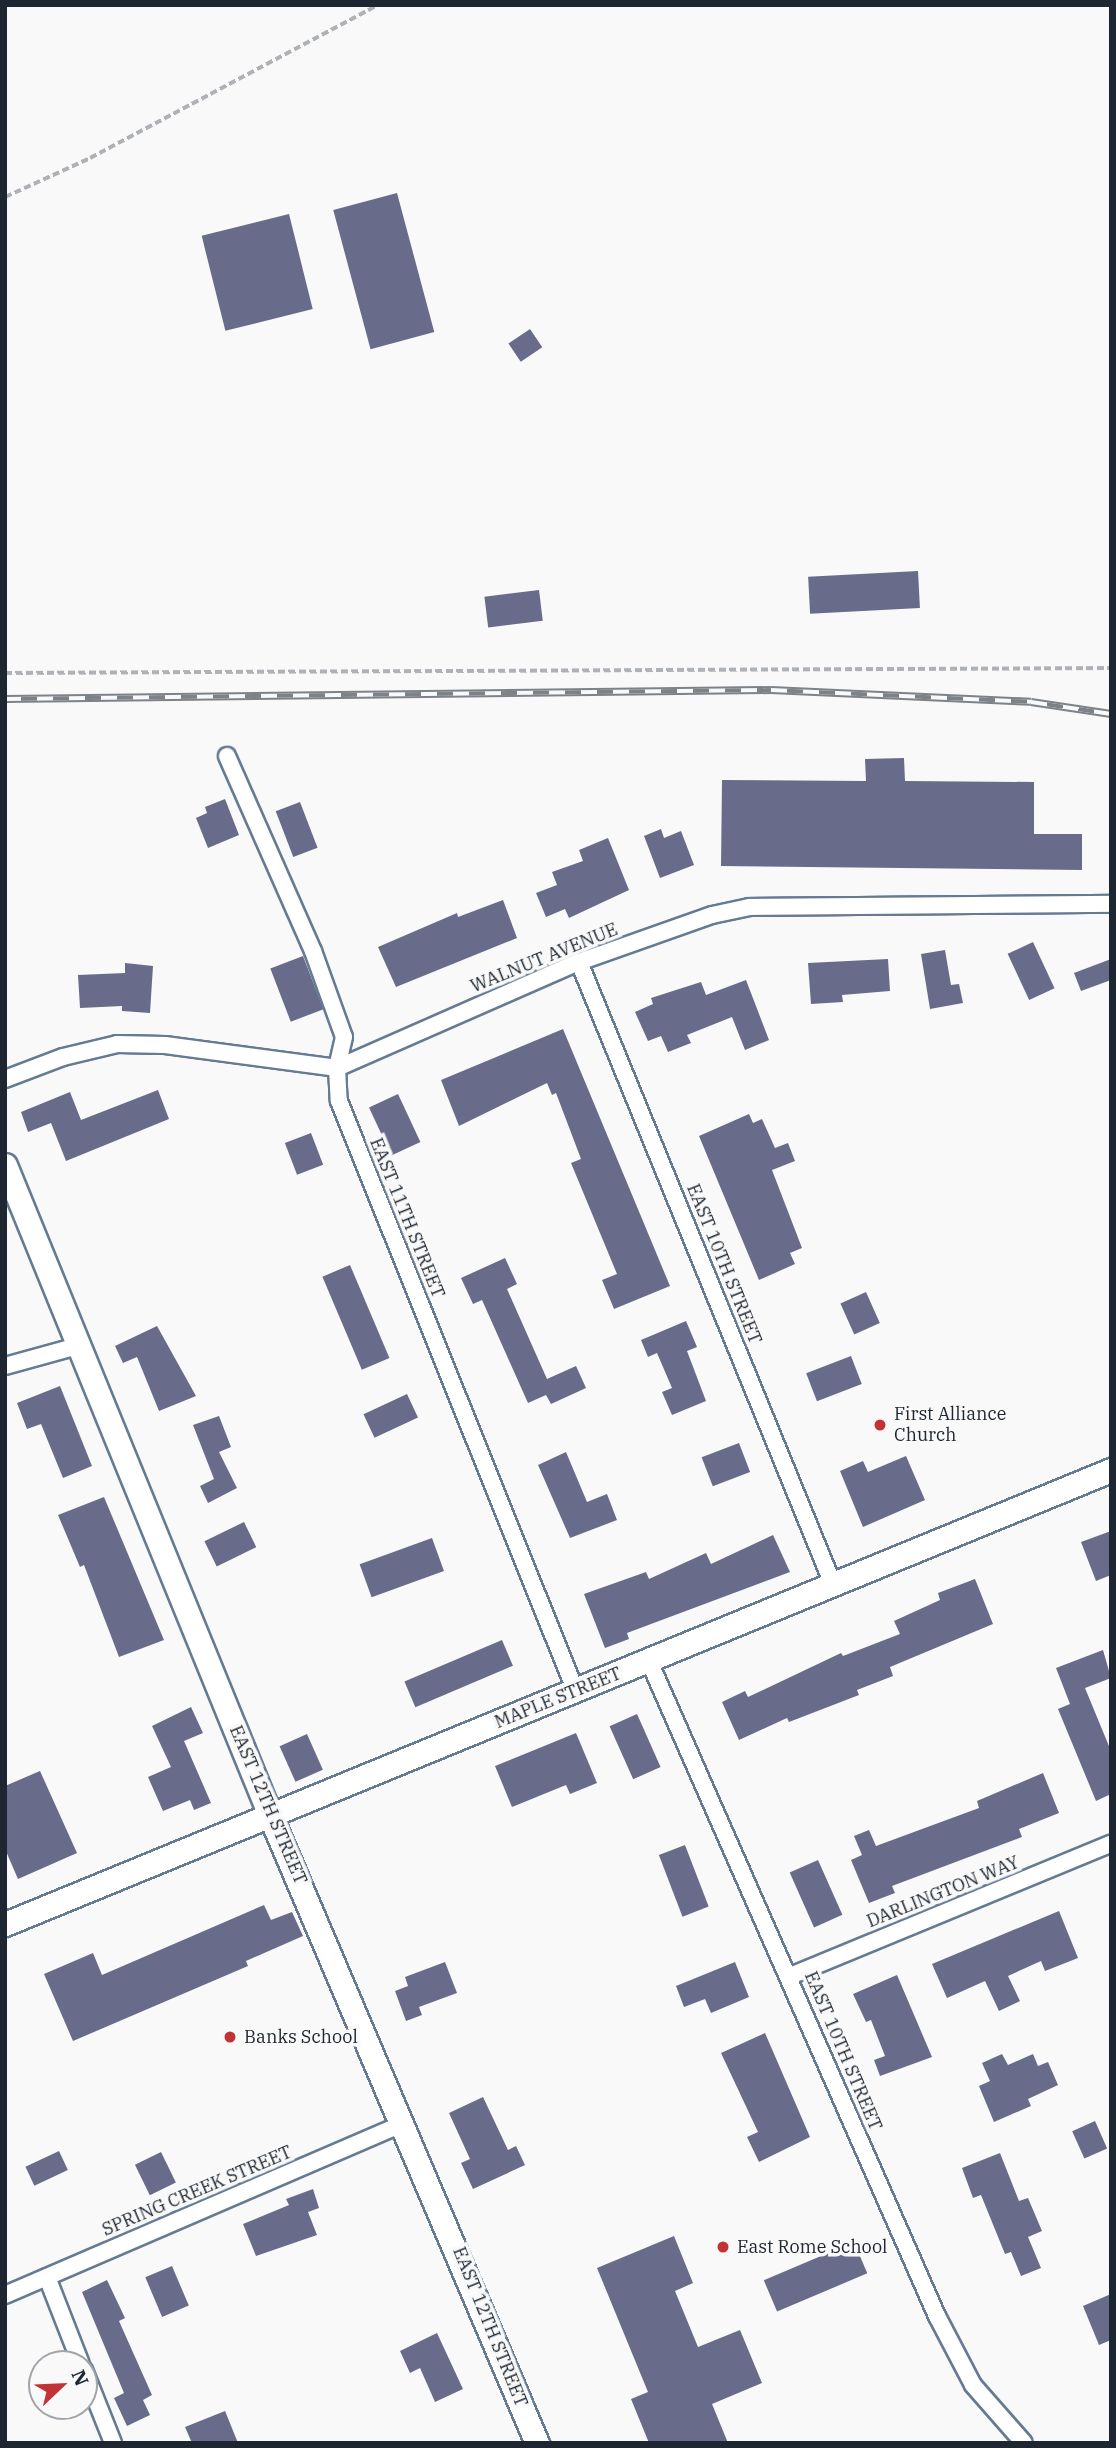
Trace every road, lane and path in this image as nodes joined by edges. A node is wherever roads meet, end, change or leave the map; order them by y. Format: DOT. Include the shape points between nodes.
graph roads {
  1 [pos="378,5"];
  2 [pos="5,197"];
  3 [pos="1111,668"];
  4 [pos="5,673"];
  5 [pos="227,756"];
  6 [pos="1111,904"];
  7 [pos="579,962"];
  8 [pos="337,1068"];
  9 [pos="5,1079"];
  10 [pos="5,1165"];
  11 [pos="81,1345"];
  12 [pos="5,1366"];
  13 [pos="1111,1470"];
  14 [pos="832,1581"];
  15 [pos="649,1661"];
  16 [pos="576,1692"];
  17 [pos="269,1813"];
  18 [pos="1111,1844"];
  19 [pos="5,1924"];
  20 [pos="790,1976"];
  21 [pos="405,2123"];
  22 [pos="47,2277"];
  23 [pos="5,2295"];
  24 [pos="76,2350"];
  25 [pos="98,2405"];
  26 [pos="113,2443"];
  27 [pos="537,2443"];
  28 [pos="1024,2443"];
  1 -- 2 [label="path" via="113,146"];
  3 -- 4 [label="path"];
  5 -- 8 [label="street, EAST 11TH STREET" via="313,951 344,1037"];
  6 -- 7 [label="street, WALNUT AVENUE" via="750,907 712,915"];
  7 -- 8 [label="street, WALNUT AVENUE"];
  7 -- 14 [label="street, EAST 10TH STREET"];
  8 -- 9 [label="street" via="165,1045 117,1044 63,1056"];
  8 -- 16 [label="street, EAST 11TH STREET" via="339,1101"];
  10 -- 11 [label="main road, EAST 12TH STREET"];
  11 -- 12 [label="street"];
  11 -- 17 [label="main road, EAST 12TH STREET"];
  13 -- 14 [label="main road, MAPLE STREET"];
  14 -- 15 [label="main road, MAPLE STREET"];
  15 -- 16 [label="main road, MAPLE STREET"];
  15 -- 20 [label="street, EAST 10TH STREET"];
  16 -- 17 [label="main road, MAPLE STREET"];
  17 -- 19 [label="main road, MAPLE STREET"];
  17 -- 21 [label="main road, EAST 12TH STREET"];
  18 -- 20 [label="street, DARLINGTON WAY"];
  20 -- 28 [label="street, EAST 10TH STREET" via="937,2316 973,2385"];
  21 -- 22 [label="street, SPRING CREEK STREET"];
  21 -- 27 [label="main road, EAST 12TH STREET"];
  22 -- 23 [label="street, SPRING CREEK STREET"];
  22 -- 24 [label="street"];
  25 -- 26 [label="street"];
}
